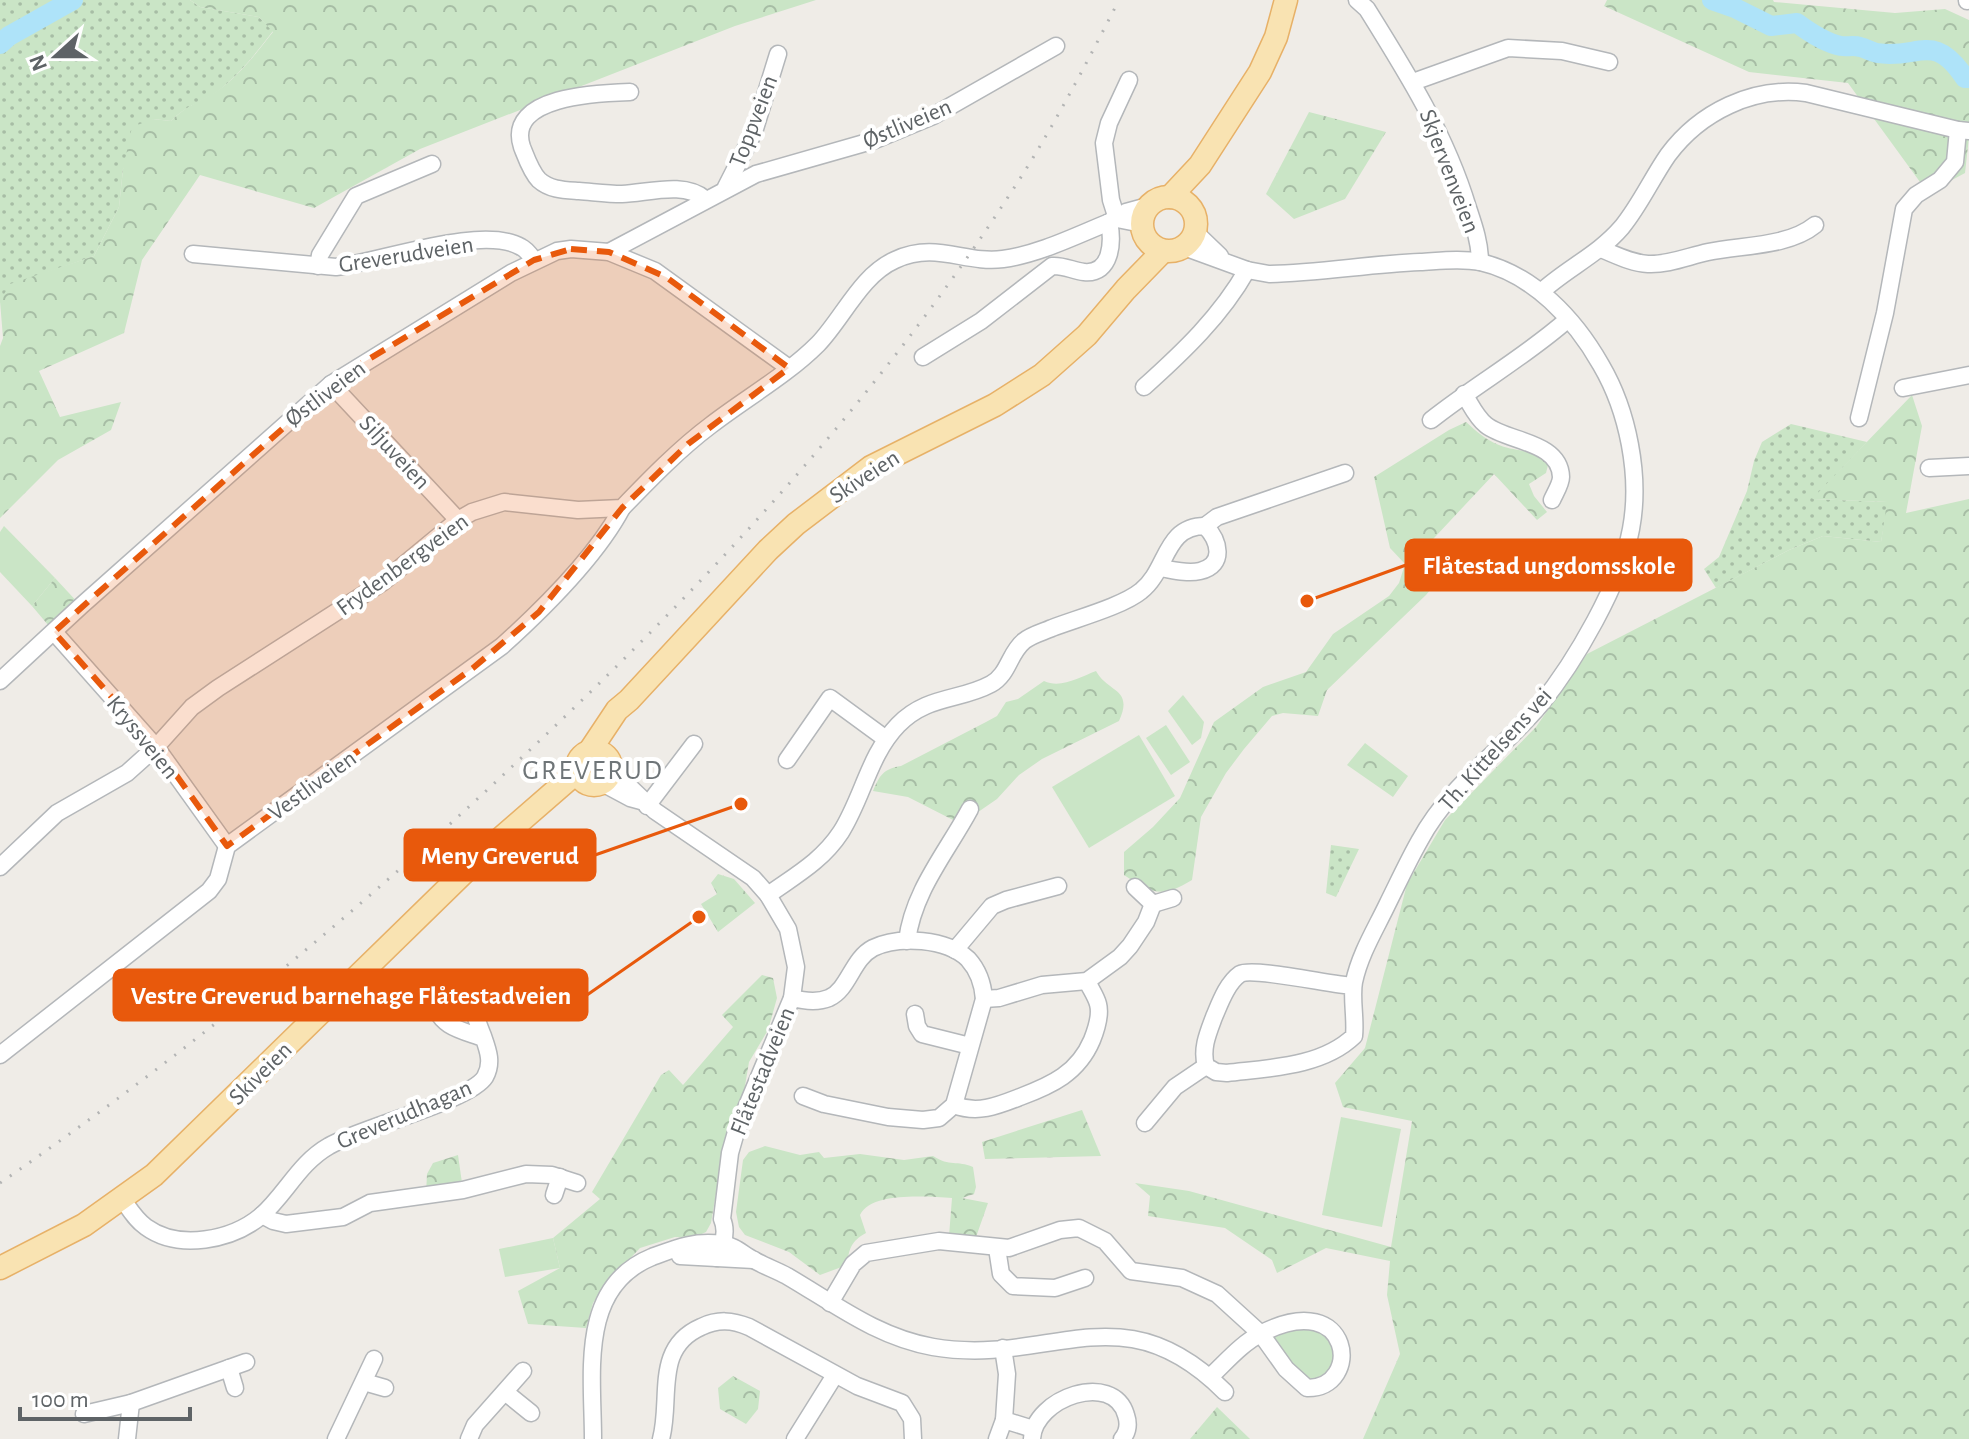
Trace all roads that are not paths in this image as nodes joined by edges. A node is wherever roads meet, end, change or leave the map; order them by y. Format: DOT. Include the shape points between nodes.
graph roads {
  1 [pos="1286,0"];
  2 [pos="1357,0"];
  3 [pos="1056,46"];
  4 [pos="778,54"];
  5 [pos="1609,62"];
  6 [pos="1129,80"];
  7 [pos="1413,82"];
  8 [pos="630,92"];
  9 [pos="1964,131"];
  10 [pos="432,164"];
  11 [pos="726,187"];
  12 [pos="705,199"];
  13 [pos="1179,201"];
  14 [pos="1113,221"];
  15 [pos="1815,225"];
  16 [pos="1163,233"];
  17 [pos="1601,249"];
  18 [pos="609,252"];
  19 [pos="193,254"];
  20 [pos="534,260"];
  21 [pos="1480,262"];
  22 [pos="318,266"];
  23 [pos="1247,270"];
  24 [pos="1541,292"];
  25 [pos="1567,320"];
  26 [pos="923,357"];
  27 [pos="789,368"];
  28 [pos="1969,375"];
  29 [pos="331,384"];
  30 [pos="1144,387"];
  31 [pos="1903,388"];
  32 [pos="1464,394"];
  33 [pos="1859,418"];
  34 [pos="1431,420"];
  35 [pos="1969,466"];
  36 [pos="1929,468"];
  37 [pos="1345,473"];
  38 [pos="1552,500"];
  39 [pos="622,508"];
  40 [pos="458,520"];
  41 [pos="1205,526"];
  42 [pos="1161,568"];
  43 [pos="54,632"];
  44 [pos="0,681"];
  45 [pos="886,739"];
  46 [pos="694,744"];
  47 [pos="156,747"];
  48 [pos="787,760"];
  49 [pos="596,770"];
  50 [pos="644,803"];
  51 [pos="970,809"];
  52 [pos="227,846"];
  53 [pos="0,867"];
  54 [pos="1058,886"];
  55 [pos="1135,887"];
  56 [pos="768,895"];
  57 [pos="1173,898"];
  58 [pos="1153,904"];
  59 [pos="907,941"];
  60 [pos="955,950"];
  61 [pos="1087,981"];
  62 [pos="1353,986"];
  63 [pos="792,998"];
  64 [pos="984,999"];
  65 [pos="915,1014"];
  66 [pos="483,1038"];
  67 [pos="970,1046"];
  68 [pos="0,1055"];
  69 [pos="1206,1066"];
  70 [pos="803,1096"];
  71 [pos="954,1105"];
  72 [pos="1145,1123"];
  73 [pos="560,1177"];
  74 [pos="577,1183"];
  75 [pos="554,1195"];
  76 [pos="123,1200"];
  77 [pos="262,1215"];
  78 [pos="718,1248"];
  79 [pos="997,1248"];
  80 [pos="0,1268"];
  81 [pos="1085,1278"];
  82 [pos="830,1303"];
  83 [pos="1261,1334"];
  84 [pos="1003,1348"];
  85 [pos="374,1359"];
  86 [pos="246,1362"];
  87 [pos="229,1368"];
  88 [pos="523,1371"];
  89 [pos="835,1375"];
  90 [pos="1210,1377"];
  91 [pos="364,1382"];
  92 [pos="235,1388"];
  93 [pos="385,1388"];
  94 [pos="505,1392"];
  95 [pos="1225,1392"];
  96 [pos="131,1403"];
  97 [pos="531,1413"];
  98 [pos="84,1414"];
  99 [pos="1004,1420"];
  100 [pos="1032,1434"];
  101 [pos="127,1439"];
  102 [pos="336,1439"];
  103 [pos="469,1439"];
  104 [pos="593,1439"];
  105 [pos="661,1439"];
  106 [pos="795,1439"];
  107 [pos="913,1439"];
  108 [pos="997,1439"];
  109 [pos="1122,1439"];
  1 -- 13 [label="main road" via="1265,64"];
  2 -- 7 [label="street, Skjervenveien"];
  3 -- 11 [label="street, Østliveien" via="904,130 774,167"];
  4 -- 11 [label="street, Toppveien" via="754,132"];
  5 -- 7 [label="street, Skjervenveien" via="1562,51 1508,48"];
  6 -- 14 [label="street" via="1104,143"];
  7 -- 21 [label="street, Skjervenveien" via="1465,196"];
  8 -- 12 [label="street" via="569,96 523,120 520,141 537,179 561,190 622,194 682,189"];
  9 -- 17 [label="street" via="1806,93 1751,95 1713,114 1676,145 1623,226"];
  9 -- 33 [label="street" via="1955,162 1904,209"];
  10 -- 22 [label="street, Greverudveien" via="356,196"];
  11 -- 12 [label="street, Østliveien"];
  12 -- 18 [label="street, Østliveien"];
  13 -- 16 [label="main road" via="1159,199"];
  13 -- 16 [label="main road" via="1196,219"];
  14 -- 16 [label="street" via="1126,212"];
  14 -- 26 [label="street" via="1110,252 1097,270 1052,266 981,321"];
  14 -- 27 [label="street" via="1002,259 939,252 897,258 870,278 818,344"];
  15 -- 17 [label="street" via="1744,249 1661,263 1630,261"];
  16 -- 23 [label="street, Th. Kittelsens vei"];
  16 -- 49 [label="main road, Skiveien" via="1126,289 1054,366 1022,390 871,467 768,550 629,700"];
  17 -- 24 [label="street"];
  18 -- 20 [label="street, Østliveien" via="571,249"];
  18 -- 27 [label="street" via="666,277"];
  19 -- 22 [label="street, Greverudveien"];
  20 -- 22 [label="street, Greverudveien" via="522,247 480,241 358,265"];
  20 -- 29 [label="street, Østliveien"];
  21 -- 23 [label="street, Th. Kittelsens vei" via="1442,260 1277,274"];
  21 -- 24 [label="street, Th. Kittelsens vei" via="1504,269"];
  23 -- 30 [label="street" via="1187,349"];
  24 -- 25 [label="street, Th. Kittelsens vei"];
  25 -- 32 [label="street"];
  25 -- 62 [label="street, Th. Kittelsens vei" via="1601,365 1623,419 1634,483 1628,542 1577,654 1541,703 1452,794 1428,827 1363,953"];
  27 -- 39 [label="street" via="688,444"];
  28 -- 31 [label="street"];
  29 -- 40 [label="street, Siljuveien"];
  29 -- 43 [label="street, Østliveien"];
  32 -- 34 [label="street"];
  32 -- 38 [label="street" via="1486,425 1550,455 1561,479"];
  35 -- 36 [label="street"];
  37 -- 41 [label="street" via="1217,517"];
  39 -- 40 [label="street, Frydenbergveien" via="578,510 504,502"];
  39 -- 52 [label="street, Vestliveien" via="539,612 502,646"];
  40 -- 47 [label="street, Frydenbergveien" via="383,582 209,694"];
  41 -- 42 [label="street" via="1172,540"];
  41 -- 42 [label="street" via="1218,544 1218,558 1208,568"];
  42 -- 45 [label="street" via="1129,598 1024,641 1000,678 915,711"];
  43 -- 44 [label="street, Østliveien"];
  43 -- 47 [label="street, Kryssveien"];
  45 -- 48 [label="street" via="830,698"];
  45 -- 56 [label="street" via="842,830 809,868"];
  46 -- 50 [label="street"];
  47 -- 52 [label="street, Kryssveien"];
  47 -- 53 [label="street, Frydenbergveien" via="118,779 57,813"];
  49 -- 50 [label="street, Flåtestadveien"];
  49 -- 76 [label="main road, Skiveien" via="531,813 477,860 178,1153"];
  50 -- 56 [label="street, Flåtestadveien" via="735,865"];
  51 -- 59 [label="street" via="922,891"];
  52 -- 68 [label="street" via="209,891"];
  54 -- 60 [label="street" via="992,906"];
  55 -- 58 [label="street"];
  56 -- 63 [label="street, Flåtestadveien" via="794,953"];
  57 -- 58 [label="street"];
  58 -- 61 [label="street" via="1130,946"];
  59 -- 60 [label="street"];
  59 -- 63 [label="street" via="872,949 831,998"];
  60 -- 64 [label="street" via="974,967"];
  61 -- 64 [label="street" via="1052,983"];
  61 -- 71 [label="street" via="1099,1017 1088,1050 1069,1074 985,1110"];
  62 -- 69 [label="street, Th. Kittelsens vei" via="1358,1043 1292,1065 1227,1073"];
  62 -- 69 [label="street" via="1267,973 1240,975 1213,1020 1204,1046"];
  63 -- 78 [label="street, Flåtestadveien" via="736,1132 717,1224"];
  64 -- 67 [label="street"];
  65 -- 67 [label="street" via="922,1034"];
  66 -- 77 [label="street, Greverudhagan" via="490,1059 481,1082 322,1149"];
  67 -- 71 [label="street"];
  69 -- 72 [label="street" via="1163,1099"];
  70 -- 71 [label="street" via="923,1120 939,1118"];
  73 -- 74 [label="street"];
  73 -- 75 [label="street"];
  73 -- 77 [label="street" via="526,1174 463,1190 370,1203 343,1217 286,1224"];
  76 -- 77 [label="street, Greverudhagan" via="149,1230 182,1240 232,1233"];
  76 -- 80 [label="main road, Skiveien"];
  78 -- 82 [label="street" via="740,1249"];
  78 -- 104 [label="street" via="672,1247 644,1260 611,1288 594,1334"];
  79 -- 81 [label="street" via="1001,1274 1013,1286 1056,1296"];
  79 -- 82 [label="street" via="939,1241 873,1251 853,1264"];
  79 -- 83 [label="street" via="1069,1229 1088,1231 1105,1241 1131,1271 1200,1284"];
  82 -- 84 [label="street" via="914,1343 963,1351"];
  83 -- 83 [label="street" via="1285,1324 1326,1325 1341,1343 1340,1365 1327,1383 1307,1388"];
  83 -- 90 [label="street"];
  84 -- 90 [label="street" via="1092,1337 1135,1339 1168,1348"];
  84 -- 99 [label="street"];
  85 -- 91 [label="street"];
  86 -- 87 [label="street"];
  87 -- 92 [label="street"];
  87 -- 96 [label="street"];
  88 -- 94 [label="street"];
  89 -- 105 [label="street" via="735,1321 702,1326 681,1341 670,1358"];
  89 -- 106 [label="street"];
  89 -- 107 [label="street" via="902,1403 912,1419"];
  90 -- 95 [label="street"];
  91 -- 93 [label="street"];
  91 -- 102 [label="street"];
  94 -- 97 [label="street"];
  94 -- 103 [label="street"];
  96 -- 98 [label="street"];
  96 -- 101 [label="street"];
  99 -- 100 [label="street"];
  99 -- 108 [label="street"];
  100 -- 109 [label="street" via="1039,1417 1055,1403 1098,1393 1117,1399 1124,1409 1128,1419"];
}
